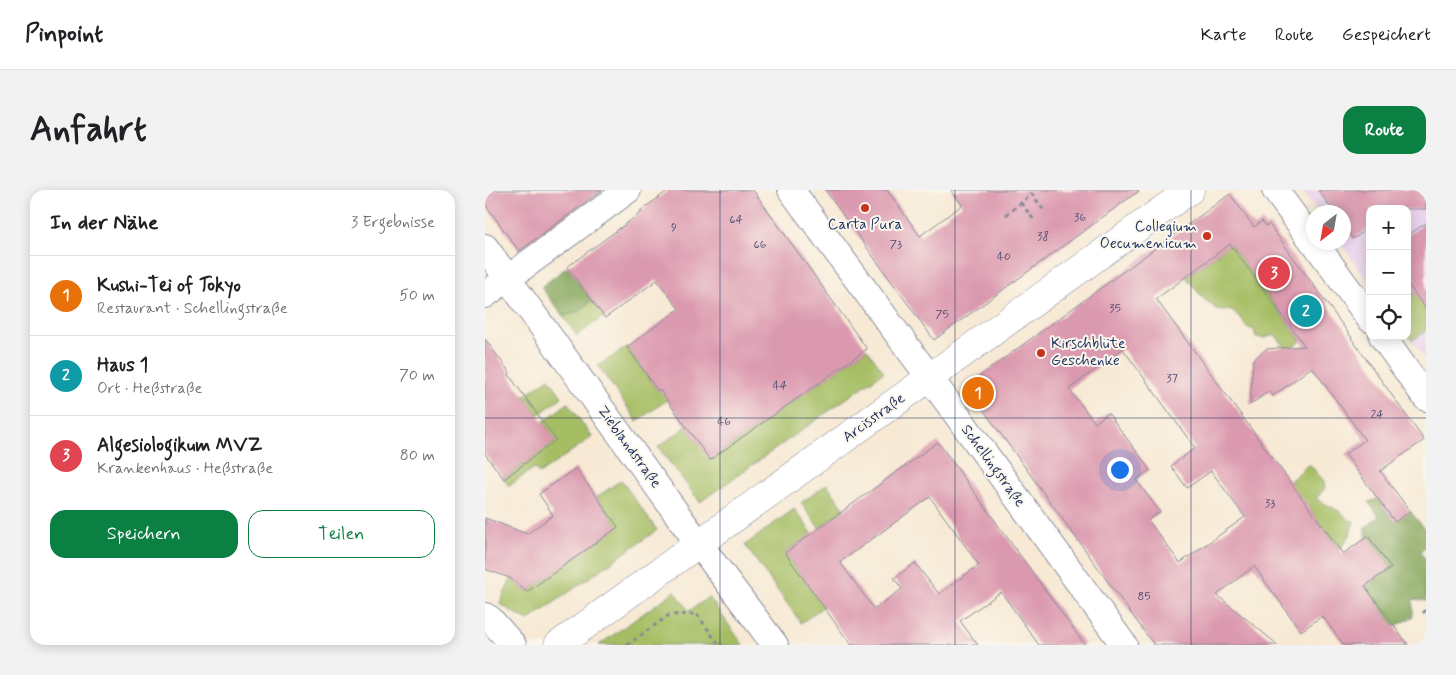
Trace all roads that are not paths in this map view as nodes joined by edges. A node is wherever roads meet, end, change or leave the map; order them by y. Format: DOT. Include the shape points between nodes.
graph roads {
  1 [pos="628,190"];
  2 [pos="791,190"];
  3 [pos="1190,190"];
  4 [pos="1275,190"];
  5 [pos="1306,231"];
  6 [pos="485,247"];
  7 [pos="1320,250"];
  8 [pos="508,279"];
  9 [pos="485,295"];
  10 [pos="1366,314"];
  11 [pos="1385,340"];
  12 [pos="930,378"];
  13 [pos="1426,398"];
  14 [pos="700,544"];
  15 [pos="485,616"];
  16 [pos="513,645"];
  17 [pos="558,645"];
  18 [pos="775,645"];
  19 [pos="1124,645"];
  1 -- 8 [label="street"];
  2 -- 12 [label="street, Schellingstraße"];
  3 -- 12 [label="main road, Arcisstraße"];
  4 -- 5 [label="street"];
  6 -- 8 [label="street, Zieblandstraße"];
  7 -- 10 [label="street"];
  8 -- 9 [label="street"];
  8 -- 14 [label="street, Zieblandstraße"];
  11 -- 13 [label="street"];
  12 -- 14 [label="main road, Arcisstraße"];
  12 -- 19 [label="street, Schellingstraße"];
  14 -- 17 [label="main road, Arcisstraße"];
  14 -- 18 [label="street, Zieblandstraße"];
  15 -- 16 [label="street"];
}
